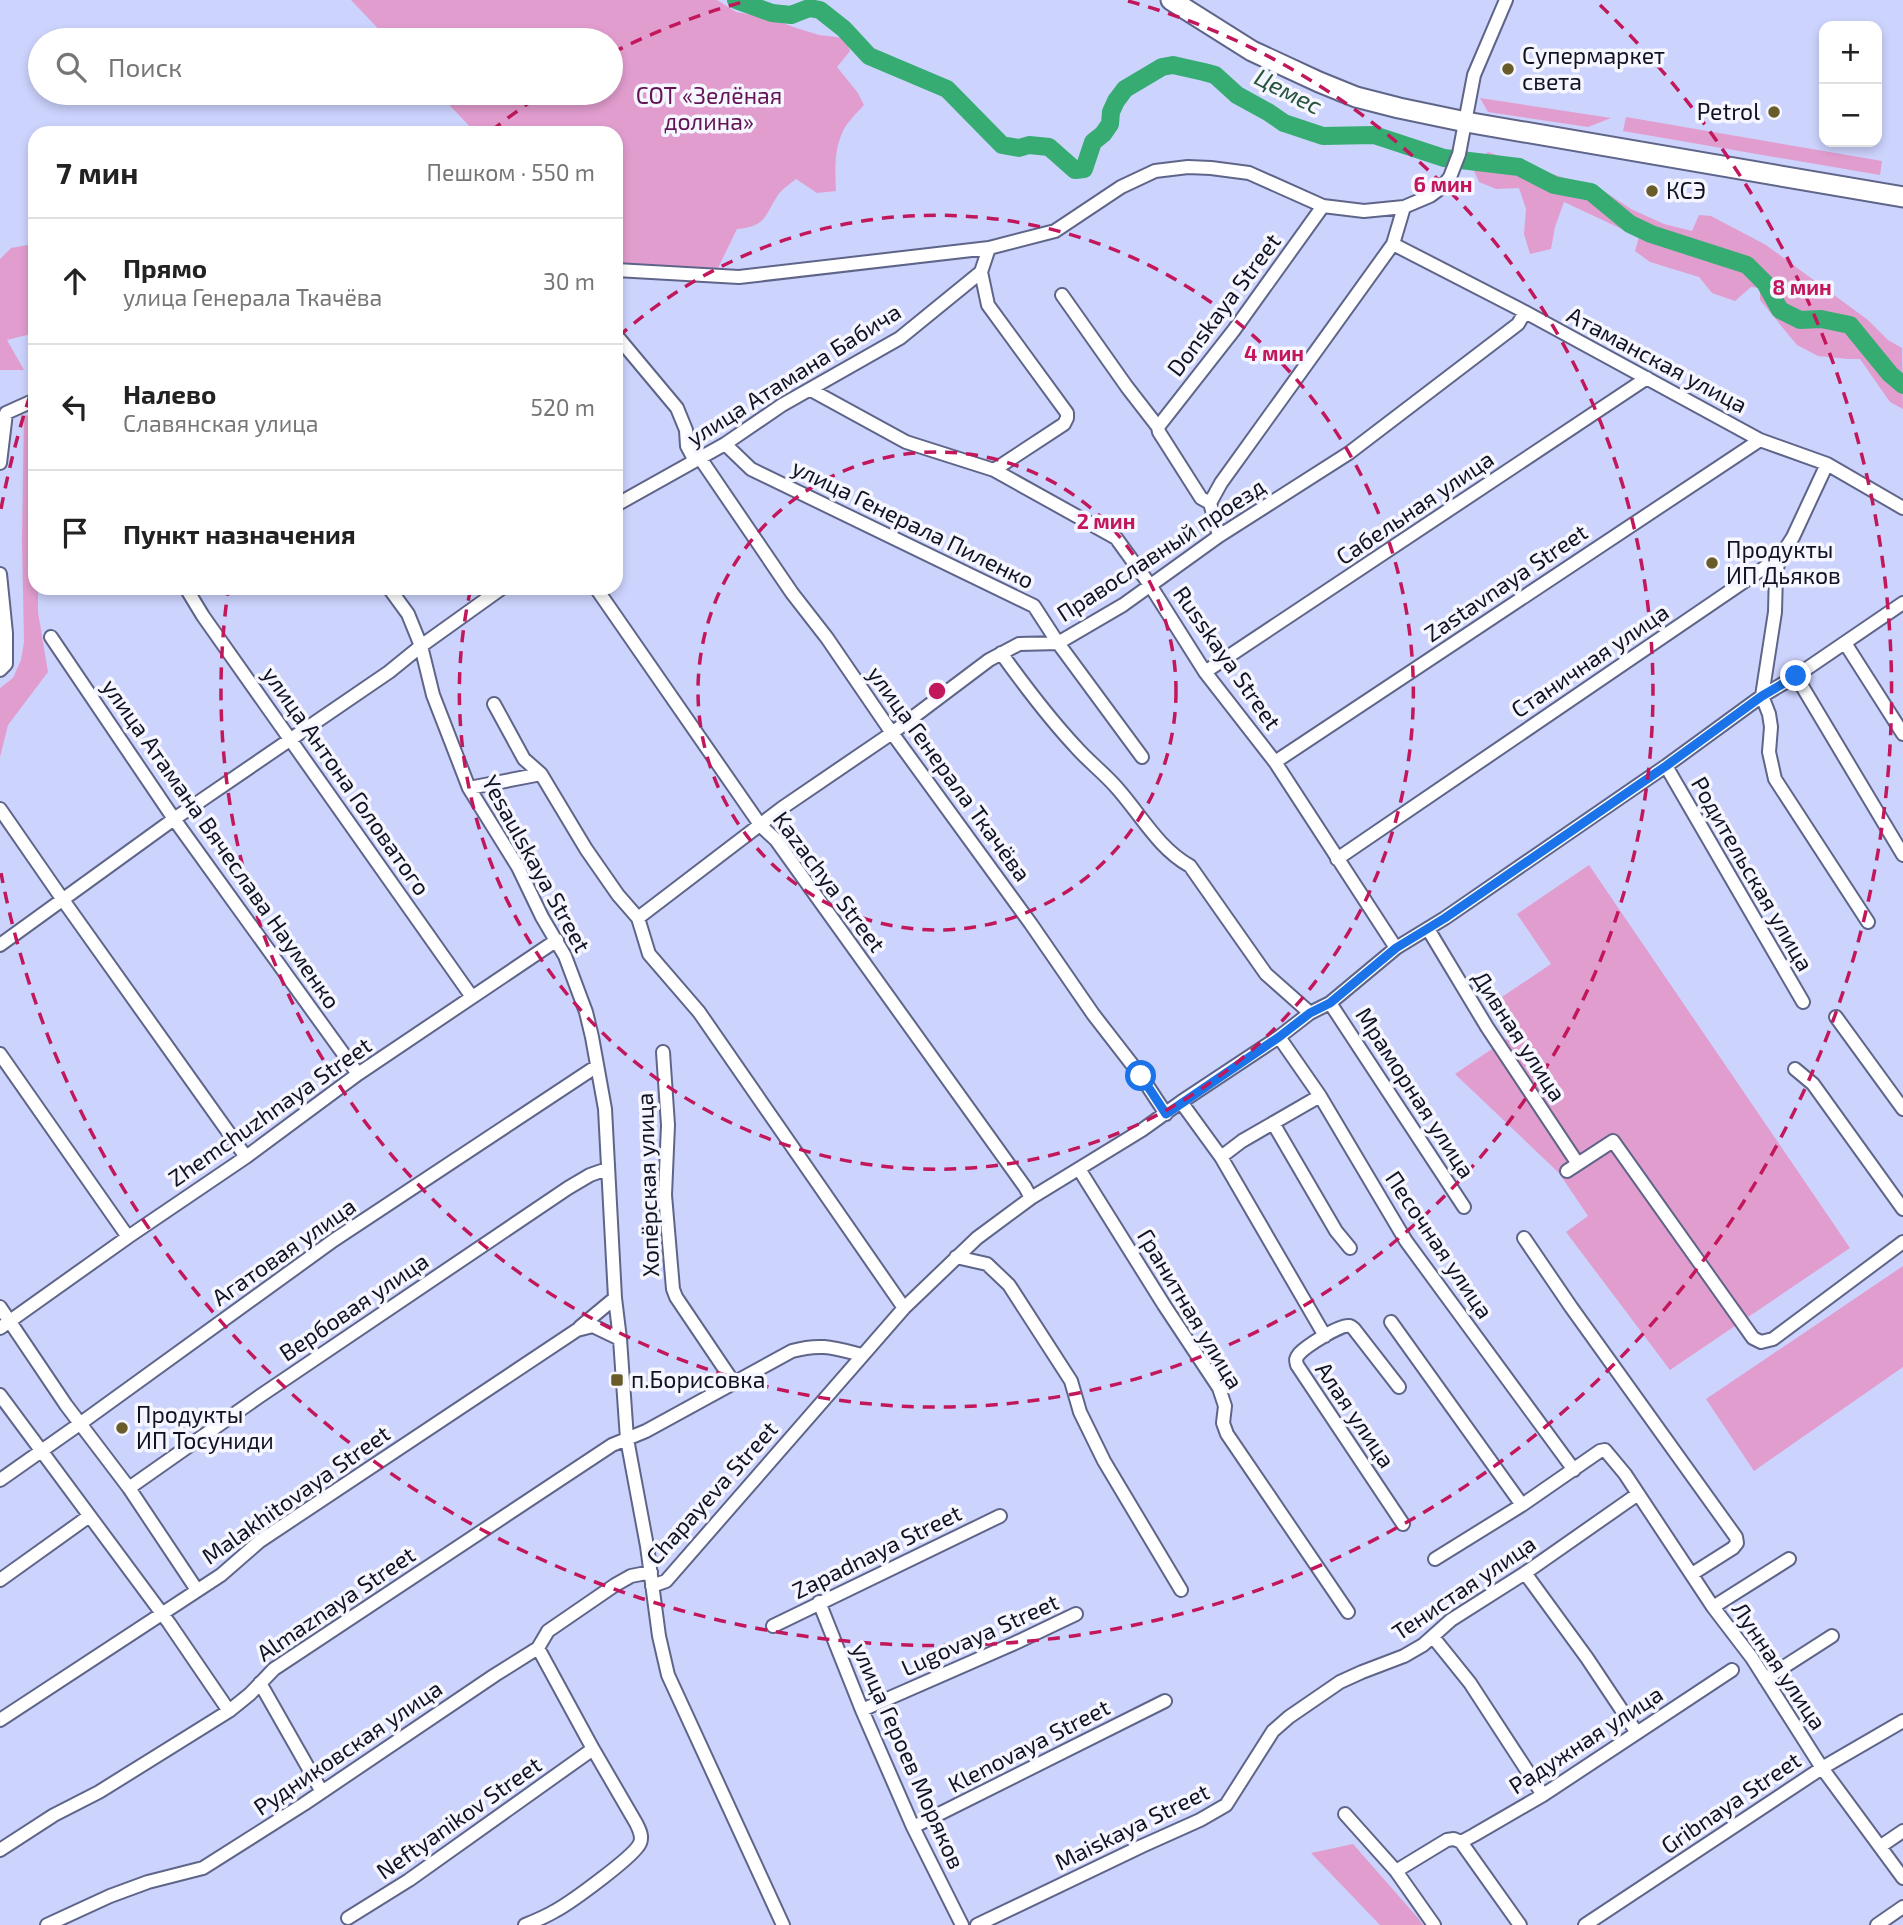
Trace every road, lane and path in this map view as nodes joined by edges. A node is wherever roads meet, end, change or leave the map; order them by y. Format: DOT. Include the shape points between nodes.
graph roads {
  1 [pos="1171,0"];
  2 [pos="1506,0"];
  3 [pos="1465,122"];
  4 [pos="1903,197"];
  5 [pos="1323,206"];
  6 [pos="1404,206"];
  7 [pos="1393,244"];
  8 [pos="989,248"];
  9 [pos="623,270"];
  10 [pos="981,272"];
  11 [pos="1062,295"];
  12 [pos="1525,312"];
  13 [pos="623,343"];
  14 [pos="1647,378"];
  15 [pos="811,390"];
  16 [pos="28,403"];
  17 [pos="1158,427"];
  18 [pos="1760,439"];
  19 [pos="725,444"];
  20 [pos="698,459"];
  21 [pos="0,463"];
  22 [pos="1828,464"];
  23 [pos="994,470"];
  24 [pos="623,501"];
  25 [pos="1210,503"];
  26 [pos="1903,508"];
  27 [pos="1219,536"];
  28 [pos="1780,557"];
  29 [pos="0,574"];
  30 [pos="1150,585"];
  31 [pos="190,595"];
  32 [pos="394,595"];
  33 [pos="492,595"];
  34 [pos="601,595"];
  35 [pos="1903,603"];
  36 [pos="51,637"];
  37 [pos="1058,643"];
  38 [pos="1845,643"];
  39 [pos="421,646"];
  40 [pos="1001,653"];
  41 [pos="0,670"];
  42 [pos="1205,672"];
  43 [pos="1796,676"];
  44 [pos="1762,696"];
  45 [pos="494,704"];
  46 [pos="892,733"];
  47 [pos="1903,734"];
  48 [pos="291,738"];
  49 [pos="1142,757"];
  50 [pos="1275,762"];
  51 [pos="1666,766"];
  52 [pos="541,774"];
  53 [pos="469,788"];
  54 [pos="0,809"];
  55 [pos="174,819"];
  56 [pos="761,826"];
  57 [pos="1903,855"];
  58 [pos="1337,859"];
  59 [pos="63,900"];
  60 [pos="638,919"];
  61 [pos="1868,922"];
  62 [pos="1428,929"];
  63 [pos="557,940"];
  64 [pos="0,945"];
  65 [pos="1396,948"];
  66 [pos="472,997"];
  67 [pos="1803,1002"];
  68 [pos="1330,1003"];
  69 [pos="1310,1013"];
  70 [pos="1836,1017"];
  71 [pos="1279,1037"];
  72 [pos="663,1052"];
  73 [pos="0,1054"];
  74 [pos="597,1066"];
  75 [pos="1795,1069"];
  76 [pos="358,1074"];
  77 [pos="1320,1096"];
  78 [pos="1181,1102"];
  79 [pos="1903,1109"];
  80 [pos="1166,1114"];
  81 [pos="1273,1123"];
  82 [pos="246,1157"];
  83 [pos="1221,1157"];
  84 [pos="607,1169"];
  85 [pos="1079,1169"];
  86 [pos="1031,1199"];
  87 [pos="1464,1207"];
  88 [pos="1903,1209"];
  89 [pos="128,1237"];
  90 [pos="1524,1238"];
  91 [pos="1903,1242"];
  92 [pos="1350,1248"];
  93 [pos="956,1258"];
  94 [pos="615,1298"];
  95 [pos="0,1307"];
  96 [pos="904,1308"];
  97 [pos="1391,1322"];
  98 [pos="5,1324"];
  99 [pos="577,1330"];
  100 [pos="1325,1336"];
  101 [pos="620,1339"];
  102 [pos="862,1355"];
  103 [pos="734,1383"];
  104 [pos="1399,1387"];
  105 [pos="0,1395"];
  106 [pos="81,1423"];
  107 [pos="627,1439"];
  108 [pos="42,1451"];
  109 [pos="1574,1469"];
  110 [pos="0,1480"];
  111 [pos="129,1488"];
  112 [pos="1639,1494"];
  113 [pos="1522,1505"];
  114 [pos="1000,1516"];
  115 [pos="88,1517"];
  116 [pos="1403,1524"];
  117 [pos="1435,1559"];
  118 [pos="1789,1559"];
  119 [pos="651,1572"];
  120 [pos="1525,1573"];
  121 [pos="1692,1574"];
  122 [pos="0,1580"];
  123 [pos="652,1586"];
  124 [pos="197,1590"];
  125 [pos="1181,1590"];
  126 [pos="819,1602"];
  127 [pos="1713,1607"];
  128 [pos="1348,1612"];
  129 [pos="162,1614"];
  130 [pos="1076,1614"];
  131 [pos="773,1626"];
  132 [pos="1832,1636"];
  133 [pos="1433,1637"];
  134 [pos="538,1648"];
  135 [pos="1732,1670"];
  136 [pos="1765,1679"];
  137 [pos="260,1683"];
  138 [pos="1165,1701"];
  139 [pos="862,1710"];
  140 [pos="229,1711"];
  141 [pos="0,1720"];
  142 [pos="1903,1721"];
  143 [pos="1273,1731"];
  144 [pos="1637,1734"];
  145 [pos="593,1749"];
  146 [pos="1822,1768"];
  147 [pos="323,1792"];
  148 [pos="1543,1795"];
  149 [pos="1345,1814"];
  150 [pos="913,1827"];
  151 [pos="1903,1831"];
  152 [pos="1461,1842"];
  153 [pos="1881,1846"];
  154 [pos="0,1850"];
  155 [pos="1396,1871"];
  156 [pos="1903,1878"];
  157 [pos="1903,1906"];
  158 [pos="348,1918"];
  159 [pos="47,1925"];
  160 [pos="525,1925"];
  161 [pos="783,1925"];
  162 [pos="962,1925"];
  163 [pos="976,1925"];
  164 [pos="1434,1925"];
  165 [pos="1520,1925"];
  166 [pos="1586,1925"];
  167 [pos="1877,1925"];
  1 -- 3 [label="highway" via="1252,51 1319,82 1367,100"];
  2 -- 3 [label="street" via="1474,75"];
  3 -- 4 [label="highway"];
  3 -- 6 [label="street" via="1450,177 1430,196"];
  5 -- 6 [label="street" via="1364,211"];
  5 -- 8 [label="street" via="1249,173 1188,167 1155,171 1121,187 1055,231"];
  5 -- 17 [label="street, Donskaya Street"];
  6 -- 7 [label="street"];
  7 -- 12 [label="street, Атаманская улица"];
  7 -- 25 [label="street"];
  8 -- 9 [label="street" via="740,277"];
  8 -- 10 [label="street"];
  10 -- 15 [label="street, улица Атамана Бабича" via="900,338"];
  10 -- 23 [label="street" via="988,305 1067,414 1064,424"];
  11 -- 17 [label="street"];
  12 -- 14 [label="street, Атаманская улица"];
  12 -- 27 [label="street, Православный проезд" via="1518,324 1349,453"];
  13 -- 20 [label="street, улица Генерала Ткачёва" via="677,408 687,446"];
  14 -- 18 [label="street, Атаманская улица"];
  14 -- 42 [label="street, Сабельная улица"];
  15 -- 19 [label="street, улица Атамана Бабича"];
  15 -- 23 [label="street, Russkaya Street" via="906,442"];
  16 -- 21 [label="street" via="6,413"];
  17 -- 25 [label="street" via="1202,498"];
  18 -- 22 [label="street, Атаманская улица"];
  18 -- 50 [label="street, Zastavnaya Street"];
  19 -- 20 [label="street, улица Атамана Бабича"];
  19 -- 37 [label="street, улица Генерала Пиленко" via="751,469 1034,606"];
  20 -- 24 [label="street, улица Атамана Бабича"];
  20 -- 46 [label="street, улица Генерала Ткачёва"];
  22 -- 26 [label="street, Атаманская улица"];
  22 -- 28 [label="street, Станичная улица"];
  23 -- 30 [label="street, Russkaya Street" via="1116,538"];
  25 -- 27 [label="street"];
  27 -- 30 [label="street, Православный проезд"];
  28 -- 44 [label="street"];
  28 -- 58 [label="street, Станичная улица"];
  29 -- 41 [label="street" via="6,633 6,664"];
  30 -- 37 [label="street, Православный проезд"];
  30 -- 42 [label="street, Russkaya Street"];
  31 -- 48 [label="street, улица Антона Головатого"];
  32 -- 39 [label="street, Yesaulskaya Street"];
  33 -- 39 [label="street"];
  34 -- 56 [label="street, Kazachya Street"];
  35 -- 38 [label="street, Chapayeva Street"];
  36 -- 55 [label="street, улица Атамана Вячеслава Науменко"];
  37 -- 40 [label="street, Православный проезд" via="1019,644"];
  37 -- 49 [label="street, улица Генерала Пиленко"];
  38 -- 43 [label="street, Chapayeva Street"];
  38 -- 47 [label="street"];
  39 -- 48 [label="street"];
  39 -- 53 [label="street, Yesaulskaya Street" via="433,695"];
  40 -- 46 [label="street, Православный проезд"];
  40 -- 69 [label="street" via="1076,747 1165,847 1190,866 1266,974"];
  42 -- 50 [label="street, Russkaya Street"];
  43 -- 44 [label="street, Chapayeva Street"];
  43 -- 57 [label="street"];
  44 -- 51 [label="street, Chapayeva Street"];
  44 -- 61 [label="street" via="1769,714 1775,779"];
  45 -- 52 [label="street, Yesaulskaya Street" via="524,759"];
  46 -- 56 [label="street, Православный проезд"];
  46 -- 80 [label="street, улица Генерала Ткачёва"];
  48 -- 55 [label="street"];
  48 -- 66 [label="street, улица Антона Головатого"];
  50 -- 58 [label="street, Russkaya Street"];
  51 -- 62 [label="street, Chapayeva Street"];
  51 -- 67 [label="street, Родительская улица"];
  52 -- 53 [label="street"];
  52 -- 60 [label="street, Yesaulskaya Street" via="586,849"];
  53 -- 63 [label="street, Yesaulskaya Street"];
  54 -- 59 [label="street"];
  55 -- 59 [label="street"];
  55 -- 76 [label="street, улица Атамана Вячеслава Науменко"];
  56 -- 60 [label="street, Православный проезд"];
  56 -- 86 [label="street, Kazachya Street" via="776,840"];
  58 -- 65 [label="street, Russkaya Street"];
  59 -- 64 [label="street"];
  59 -- 82 [label="street"];
  60 -- 96 [label="street, Yesaulskaya Street" via="649,954 699,1012"];
  62 -- 65 [label="street, Chapayeva Street"];
  62 -- 91 [label="street, Дивная улица" via="1572,1168 1613,1141 1753,1338 1761,1342 1773,1339"];
  63 -- 66 [label="street, Zhemchuzhnaya Street"];
  63 -- 74 [label="street, Yesaulskaya Street" via="586,1012"];
  65 -- 68 [label="street, Chapayeva Street"];
  66 -- 76 [label="street, Zhemchuzhnaya Street"];
  68 -- 69 [label="street, Chapayeva Street"];
  68 -- 87 [label="street, Мраморная улица"];
  69 -- 71 [label="street, Chapayeva Street"];
  70 -- 79 [label="street"];
  71 -- 77 [label="street, Песочная улица"];
  71 -- 78 [label="street, Chapayeva Street"];
  72 -- 103 [label="street, Хопёрская улица" via="668,1125 664,1195 673,1289"];
  73 -- 89 [label="street"];
  74 -- 84 [label="street, Yesaulskaya Street" via="605,1109"];
  74 -- 106 [label="street, Агатовая улица" via="334,1240"];
  75 -- 88 [label="street" via="1813,1084"];
  76 -- 82 [label="street, Zhemchuzhnaya Street"];
  77 -- 81 [label="street"];
  77 -- 109 [label="street, Песочная улица" via="1406,1241"];
  78 -- 80 [label="street, Chapayeva Street"];
  78 -- 83 [label="street"];
  80 -- 85 [label="street, Chapayeva Street"];
  81 -- 83 [label="street"];
  81 -- 92 [label="street"];
  82 -- 89 [label="street, Zhemchuzhnaya Street"];
  83 -- 100 [label="street"];
  84 -- 94 [label="street, Yesaulskaya Street"];
  84 -- 111 [label="street, Вербовая улица" via="568,1188"];
  85 -- 86 [label="street, Chapayeva Street"];
  85 -- 128 [label="street, Гранитная улица" via="1219,1388 1227,1434"];
  86 -- 93 [label="street, Chapayeva Street"];
  89 -- 98 [label="street, Zhemchuzhnaya Street"];
  90 -- 121 [label="street" via="1736,1537 1733,1548"];
  93 -- 96 [label="street, Chapayeva Street"];
  93 -- 125 [label="street" via="986,1264 1009,1286 1071,1381 1080,1412 1104,1461"];
  94 -- 99 [label="street, Malakhitovaya Street"];
  94 -- 101 [label="street, Yesaulskaya Street"];
  95 -- 98 [label="street"];
  96 -- 102 [label="street, Chapayeva Street"];
  97 -- 113 [label="street"];
  98 -- 106 [label="street"];
  99 -- 101 [label="street" via="593,1326"];
  99 -- 124 [label="street, Malakhitovaya Street" via="260,1541"];
  100 -- 104 [label="street" via="1343,1326 1354,1329"];
  100 -- 116 [label="street, Алая улица" via="1300,1353 1297,1365"];
  101 -- 107 [label="street, Yesaulskaya Street"];
  102 -- 103 [label="street, Almaznaya Street" via="809,1346"];
  102 -- 123 [label="street, Chapayeva Street" via="666,1581"];
  103 -- 107 [label="street, Almaznaya Street"];
  105 -- 108 [label="street"];
  106 -- 108 [label="street, Агатовая улица"];
  106 -- 111 [label="street"];
  107 -- 119 [label="street, Yesaulskaya Street"];
  107 -- 137 [label="street, Almaznaya Street" via="285,1661"];
  108 -- 110 [label="street, Агатовая улица"];
  108 -- 115 [label="street"];
  109 -- 112 [label="street, Лунная улица" via="1605,1450"];
  109 -- 113 [label="street"];
  111 -- 124 [label="street"];
  112 -- 120 [label="street, Тенистая улица"];
  112 -- 121 [label="street, Лунная улица"];
  113 -- 117 [label="street"];
  114 -- 126 [label="street, Zapadnaya Street"];
  115 -- 122 [label="street"];
  115 -- 129 [label="street"];
  118 -- 127 [label="street"];
  119 -- 123 [label="street, Yesaulskaya Street"];
  119 -- 134 [label="street, Рудниковская улица" via="615,1585 548,1631"];
  120 -- 133 [label="street, Тенистая улица" via="1451,1620"];
  120 -- 144 [label="street"];
  121 -- 127 [label="street, Лунная улица"];
  123 -- 161 [label="street, Chapayeva Street" via="668,1675"];
  124 -- 129 [label="street, Malakhitovaya Street"];
  126 -- 131 [label="street, Zapadnaya Street"];
  126 -- 139 [label="street, улица Героев Моряков"];
  127 -- 136 [label="street, Лунная улица"];
  129 -- 140 [label="street"];
  129 -- 141 [label="street, Malakhitovaya Street"];
  130 -- 139 [label="street, Lugovaya Street"];
  132 -- 136 [label="street"];
  133 -- 143 [label="street, Тенистая улица" via="1404,1656 1340,1682"];
  133 -- 148 [label="street" via="1470,1683"];
  134 -- 145 [label="street"];
  134 -- 147 [label="street, Рудниковская улица"];
  135 -- 144 [label="street, Радужная улица"];
  136 -- 146 [label="street, Лунная улица"];
  137 -- 140 [label="street, Almaznaya Street"];
  137 -- 147 [label="street"];
  138 -- 150 [label="street, Klenovaya Street"];
  139 -- 150 [label="street, улица Героев Моряков"];
  140 -- 154 [label="street, Almaznaya Street"];
  142 -- 146 [label="street, Gribnaya Street"];
  143 -- 163 [label="street, Maiskaya Street" via="1226,1805"];
  144 -- 148 [label="street, Радужная улица"];
  145 -- 158 [label="street, Neftyanikov Street" via="410,1880"];
  145 -- 160 [label="street" via="636,1823 641,1843 602,1879"];
  146 -- 153 [label="street, Лунная улица"];
  146 -- 166 [label="street, Gribnaya Street"];
  147 -- 159 [label="street, Рудниковская улица" via="203,1868 148,1882"];
  148 -- 152 [label="street, Радужная улица"];
  149 -- 155 [label="street"];
  150 -- 162 [label="street, улица Героев Моряков"];
  151 -- 153 [label="street"];
  152 -- 155 [label="street, Радужная улица" via="1447,1840"];
  152 -- 165 [label="street"];
  153 -- 156 [label="street, Лунная улица"];
  155 -- 164 [label="street"];
  157 -- 167 [label="street"];
}
